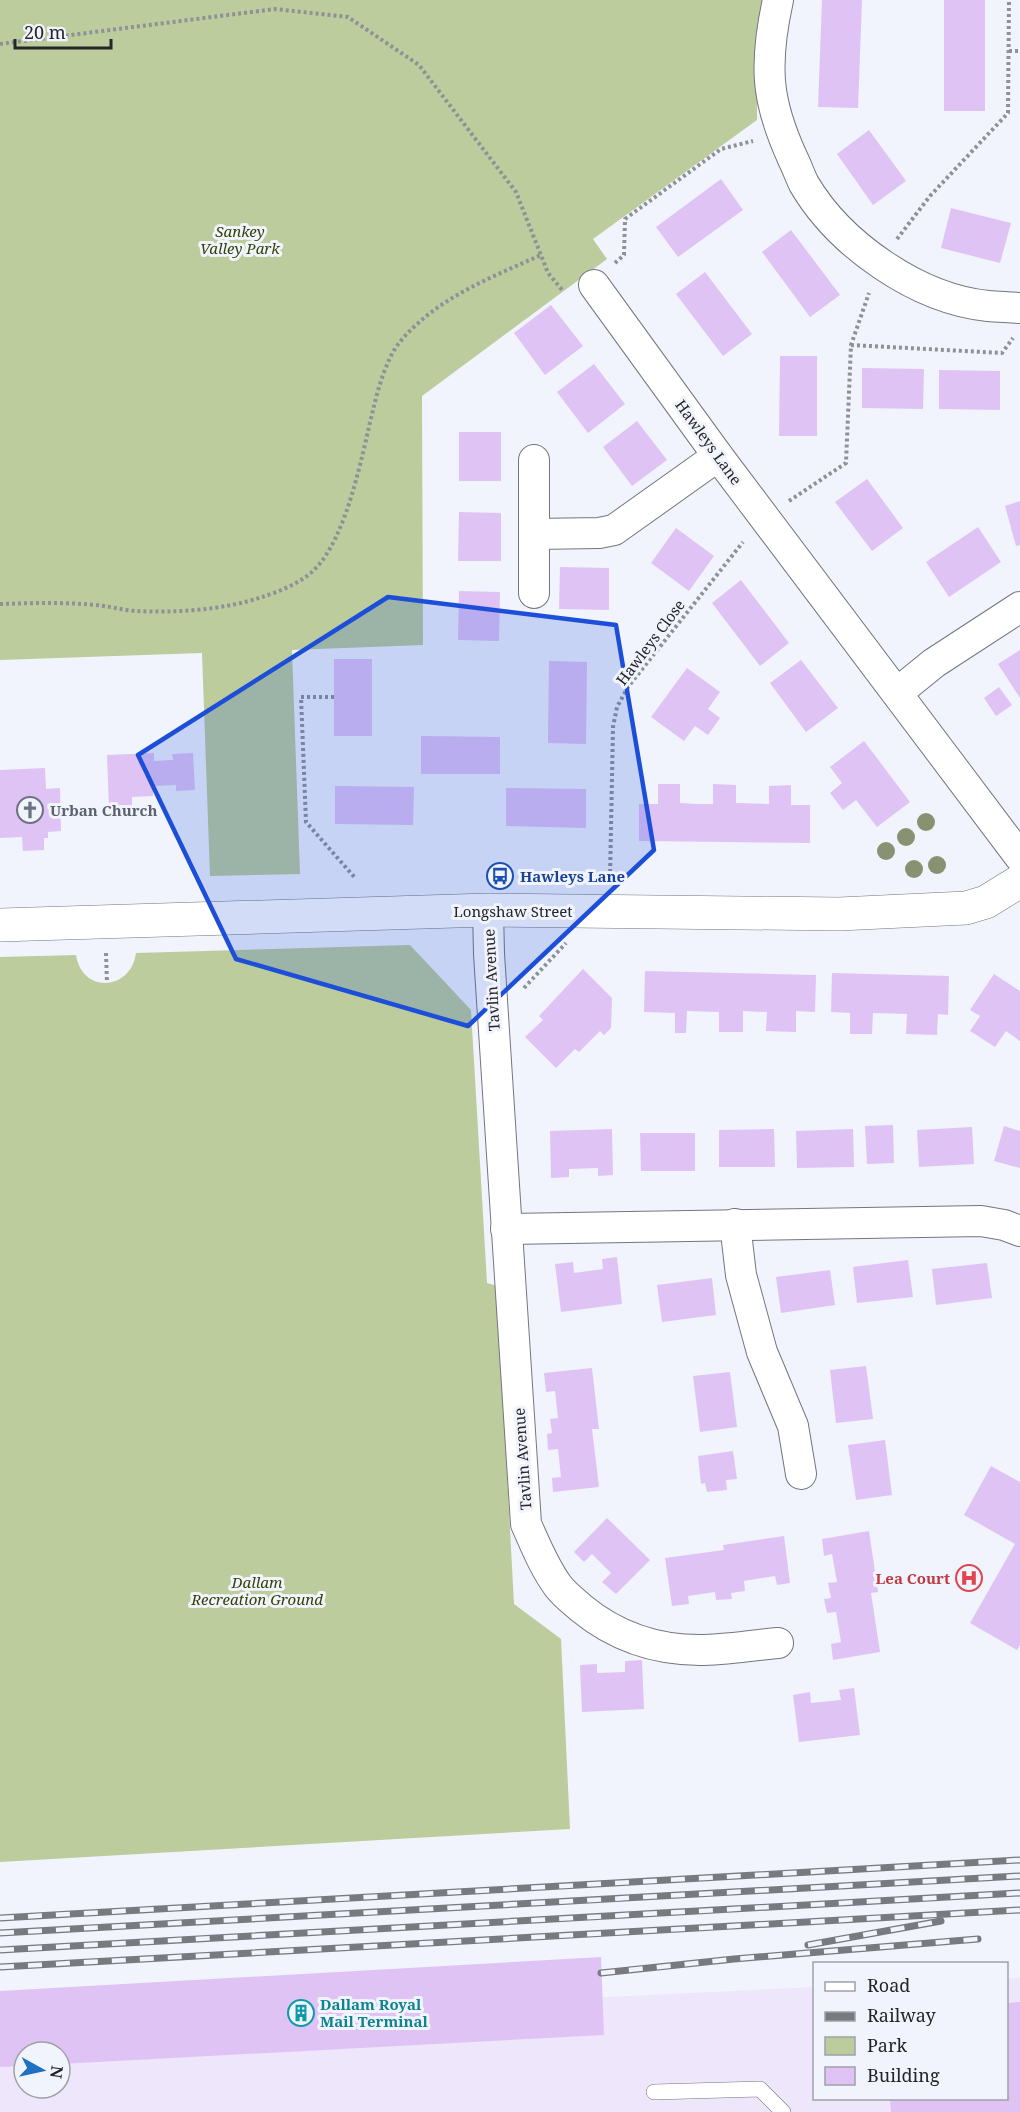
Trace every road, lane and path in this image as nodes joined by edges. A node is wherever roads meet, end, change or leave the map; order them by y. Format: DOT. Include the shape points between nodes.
graph roads {
  1 [pos="778,0"];
  2 [pos="1009,0"];
  3 [pos="0,44"];
  4 [pos="1008,51"];
  5 [pos="1020,51"];
  6 [pos="781,132"];
  7 [pos="541,255"];
  8 [pos="880,264"];
  9 [pos="594,285"];
  10 [pos="562,291"];
  11 [pos="1020,308"];
  12 [pos="1014,337"];
  13 [pos="850,345"];
  14 [pos="718,456"];
  15 [pos="534,460"];
  16 [pos="765,518"];
  17 [pos="534,534"];
  18 [pos="534,593"];
  19 [pos="0,604"];
  20 [pos="1020,607"];
  21 [pos="897,693"];
  22 [pos="334,697"];
  23 [pos="1020,857"];
  24 [pos="356,879"];
  25 [pos="1020,881"];
  26 [pos="488,910"];
  27 [pos="609,911"];
  28 [pos="0,925"];
  29 [pos="572,936"];
  30 [pos="106,948"];
  31 [pos="107,983"];
  32 [pos="517,996"];
  33 [pos="735,1224"];
  34 [pos="506,1229"];
  35 [pos="1020,1231"];
  36 [pos="801,1474"];
  37 [pos="778,1643"];
  38 [pos="654,2092"];
  39 [pos="783,2112"];
  1 -- 6 [label="street" via="771,32 770,82"];
  2 -- 4 [label="path"];
  3 -- 7 [label="path" via="274,9 348,17 419,65 516,192"];
  4 -- 5 [label="path"];
  4 -- 8 [label="path" via="1008,113 930,196"];
  6 -- 8 [label="street" via="805,185 832,220"];
  6 -- 9 [label="path" via="721,149 625,219 624,255"];
  7 -- 10 [label="path" via="548,273"];
  7 -- 19 [label="path" via="466,289 431,312 398,344 380,382 343,520 326,555 313,571 262,597 231,605 135,611 96,605"];
  8 -- 11 [label="street" via="915,284 955,299"];
  8 -- 13 [label="path"];
  9 -- 14 [label="street, Hawleys Lane"];
  12 -- 13 [label="path" via="1002,354"];
  13 -- 16 [label="path, Hawleys Close" via="846,463"];
  14 -- 16 [label="street, Hawleys Lane"];
  14 -- 17 [label="street" via="614,530"];
  15 -- 17 [label="street"];
  16 -- 21 [label="street, Hawleys Lane"];
  16 -- 27 [label="path, Hawleys Close" via="735,550 628,687 617,707 613,727"];
  17 -- 18 [label="street"];
  20 -- 21 [label="street" via="934,663"];
  21 -- 23 [label="street, Hawleys Lane"];
  22 -- 24 [label="path" via="302,697 306,822"];
  25 -- 27 [label="street, Longshaw Street" via="986,902 966,908 839,914"];
  26 -- 27 [label="street, Longshaw Street"];
  26 -- 28 [label="street, Longshaw Street"];
  26 -- 34 [label="street, Tavlin Avenue"];
  29 -- 32 [label="path"];
  30 -- 31 [label="path"];
  33 -- 34 [label="street"];
  33 -- 35 [label="street" via="981,1221"];
  33 -- 36 [label="street" via="741,1275 762,1352 793,1426"];
  34 -- 37 [label="street, Tavlin Avenue" via="526,1524 559,1588 590,1616 635,1641 702,1650"];
  38 -- 39 [label="lane" via="759,2089"];
}
